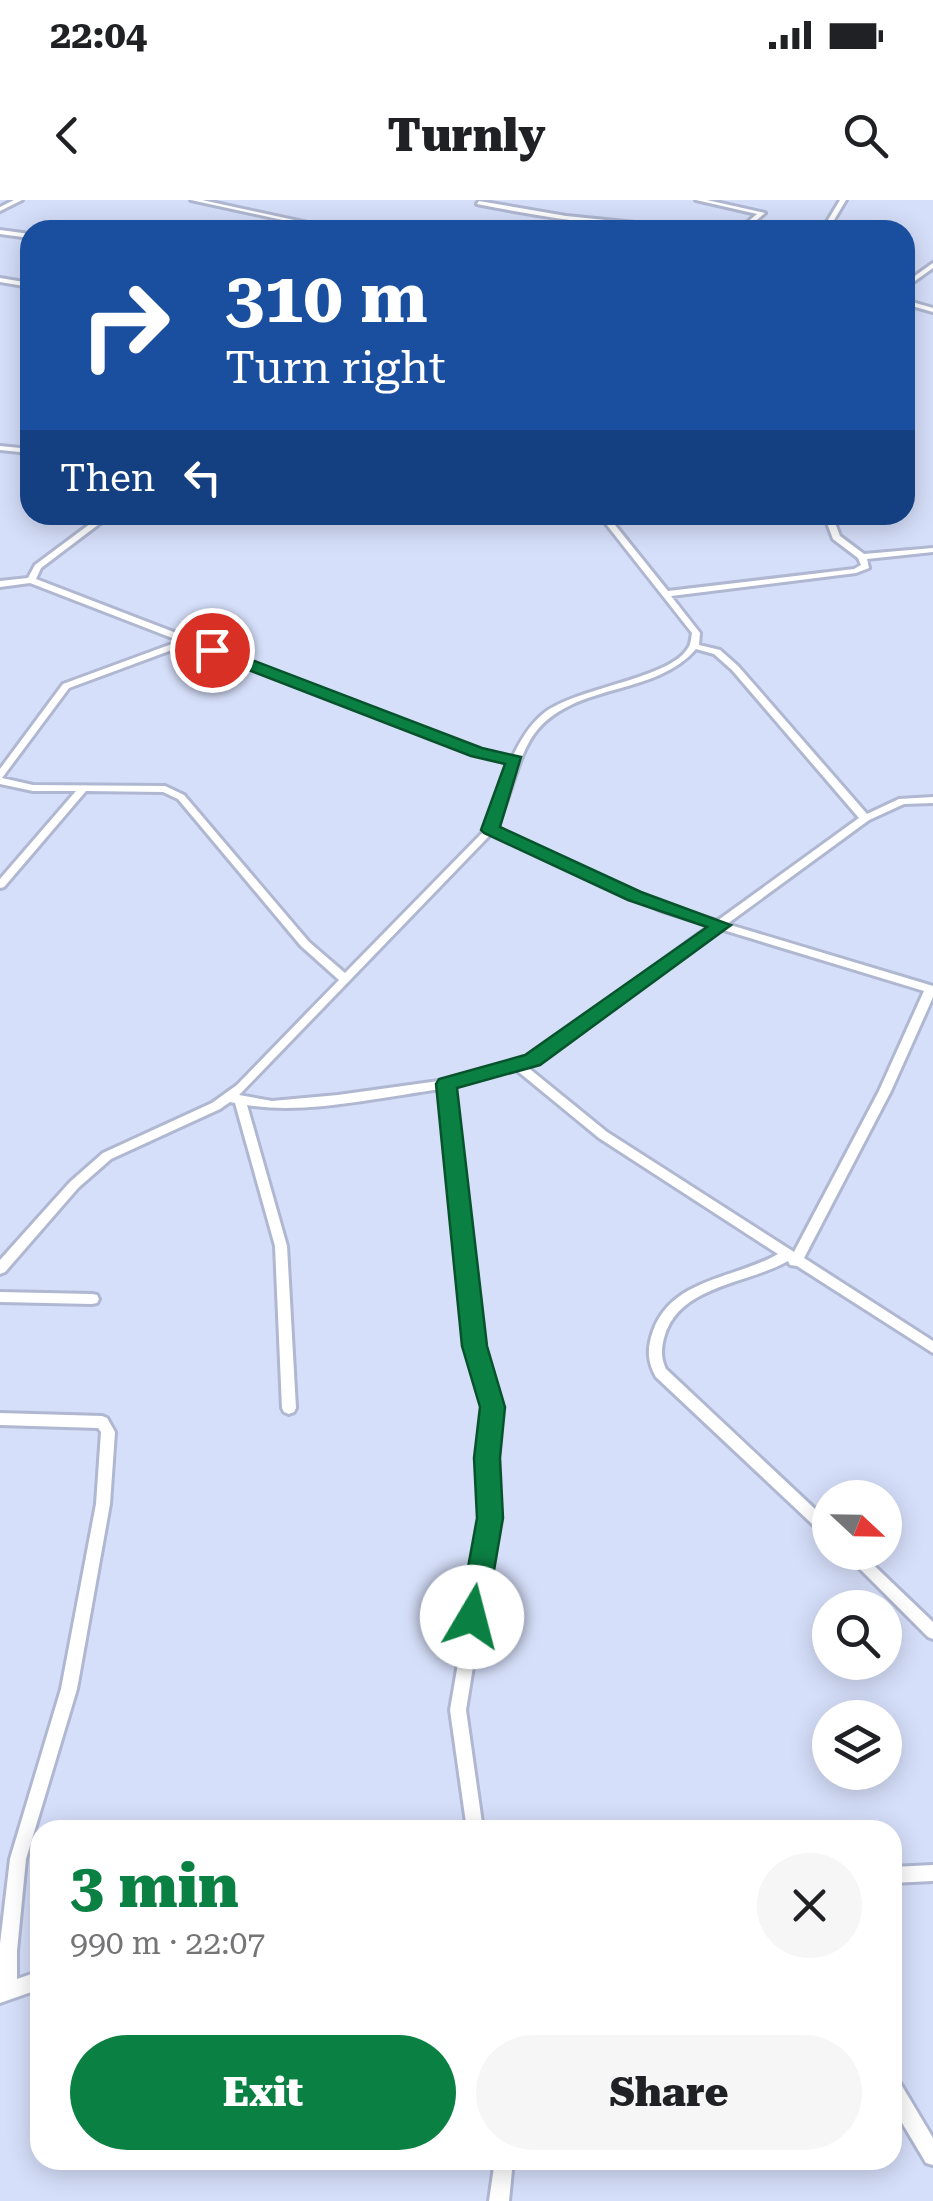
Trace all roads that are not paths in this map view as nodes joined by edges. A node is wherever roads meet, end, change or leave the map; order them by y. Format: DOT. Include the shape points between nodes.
graph roads {
  1 [pos="19,200"];
  2 [pos="194,200"];
  3 [pos="700,200"];
  4 [pos="479,203"];
  5 [pos="0,209"];
  6 [pos="289,220"];
  7 [pos="593,220"];
  8 [pos="753,220"];
  9 [pos="94,525"];
  10 [pos="611,525"];
  11 [pos="832,525"];
  12 [pos="933,550"];
  13 [pos="862,557"];
  14 [pos="31,580"];
  15 [pos="0,584"];
  16 [pos="666,594"];
  17 [pos="187,641"];
  18 [pos="697,647"];
  19 [pos="514,760"];
  20 [pos="0,779"];
  21 [pos="84,788"];
  22 [pos="933,800"];
  23 [pos="865,818"];
  24 [pos="490,830"];
  25 [pos="0,884"];
  26 [pos="722,925"];
  27 [pos="346,980"];
  28 [pos="932,990"];
  29 [pos="518,1066"];
  30 [pos="446,1084"];
  31 [pos="236,1100"];
  32 [pos="791,1259"];
  33 [pos="0,1269"];
  34 [pos="0,1296"];
  35 [pos="92,1299"];
  36 [pos="933,1348"];
  37 [pos="288,1408"];
  38 [pos="0,1419"];
  39 [pos="812,1515"];
  40 [pos="869,1570"];
  41 [pos="933,1632"];
  42 [pos="474,1820"];
  43 [pos="933,1872"];
  44 [pos="902,1874"];
  45 [pos="30,1983"];
  46 [pos="4,1992"];
  47 [pos="902,2105"];
  48 [pos="933,2156"];
  49 [pos="503,2170"];
  50 [pos="499,2201"];
  1 -- 5 [label="street"];
  2 -- 6 [label="street"];
  3 -- 8 [label="street" via="762,213"];
  4 -- 7 [label="street"];
  9 -- 14 [label="street" via="38,567"];
  10 -- 16 [label="street"];
  11 -- 13 [label="street"];
  12 -- 13 [label="street"];
  13 -- 16 [label="street" via="866,566 856,571"];
  14 -- 15 [label="street"];
  14 -- 17 [label="street"];
  16 -- 18 [label="street" via="696,634"];
  17 -- 19 [label="street" via="477,752"];
  17 -- 20 [label="street" via="66,686"];
  18 -- 19 [label="street" via="674,666 553,710 532,726"];
  18 -- 23 [label="street" via="728,660"];
  19 -- 24 [label="street"];
  20 -- 21 [label="street"];
  21 -- 25 [label="street"];
  21 -- 27 [label="street" via="165,789 181,796 305,944"];
  22 -- 23 [label="street" via="902,801"];
  23 -- 26 [label="street"];
  24 -- 26 [label="street" via="634,896"];
  24 -- 27 [label="street"];
  26 -- 28 [label="street"];
  26 -- 29 [label="street"];
  27 -- 31 [label="street"];
  28 -- 32 [label="street" via="886,1090"];
  29 -- 30 [label="street"];
  29 -- 32 [label="street" via="578,1117"];
  30 -- 31 [label="street" via="313,1102"];
  30 -- 42 [label="street" via="475,1346 493,1407 490,1518 458,1710"];
  31 -- 33 [label="street" via="107,1156"];
  31 -- 37 [label="street" via="280,1246"];
  32 -- 36 [label="street"];
  32 -- 39 [label="street" via="676,1303 661,1324 654,1357 661,1373"];
  34 -- 35 [label="street"];
  38 -- 46 [label="street" via="102,1422 108,1432 103,1504 68,1689 18,1858"];
  40 -- 41 [label="street"];
  43 -- 44 [label="street"];
  45 -- 46 [label="street"];
  47 -- 48 [label="street"];
  49 -- 50 [label="street"];
}
